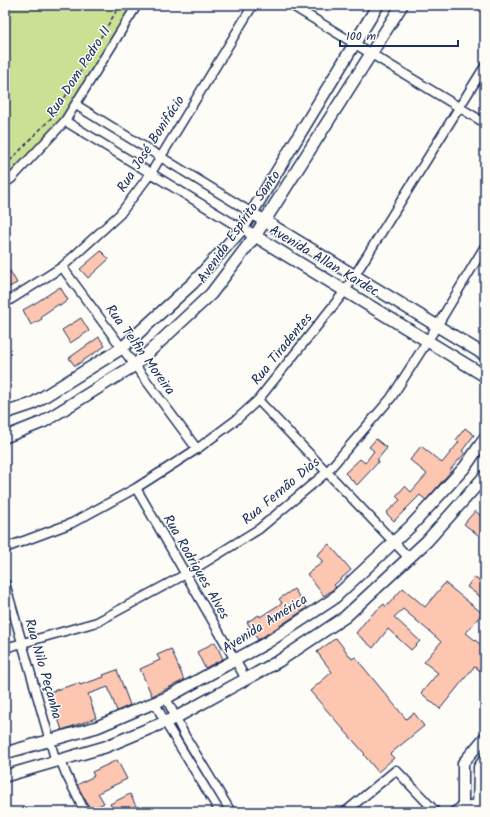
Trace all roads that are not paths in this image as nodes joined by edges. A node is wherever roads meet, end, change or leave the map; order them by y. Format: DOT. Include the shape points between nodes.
graph roads {
  1 [pos="137,5"];
  2 [pos="253,5"];
  3 [pos="291,5"];
  4 [pos="378,5"];
  5 [pos="402,5"];
  6 [pos="354,44"];
  7 [pos="372,54"];
  8 [pos="485,66"];
  9 [pos="76,105"];
  10 [pos="460,107"];
  11 [pos="65,121"];
  12 [pos="485,123"];
  13 [pos="161,157"];
  14 [pos="151,173"];
  15 [pos="5,183"];
  16 [pos="252,213"];
  17 [pos="264,220"];
  18 [pos="242,228"];
  19 [pos="255,236"];
  20 [pos="485,246"];
  21 [pos="62,267"];
  22 [pos="355,276"];
  23 [pos="345,291"];
  24 [pos="5,303"];
  25 [pos="437,326"];
  26 [pos="427,341"];
  27 [pos="122,348"];
  28 [pos="485,355"];
  29 [pos="135,365"];
  30 [pos="485,376"];
  31 [pos="258,400"];
  32 [pos="5,413"];
  33 [pos="5,437"];
  34 [pos="485,438"];
  35 [pos="197,450"];
  36 [pos="326,472"];
  37 [pos="485,476"];
  38 [pos="136,488"];
  39 [pos="393,542"];
  40 [pos="5,548"];
  41 [pos="409,558"];
  42 [pos="186,574"];
  43 [pos="5,583"];
  44 [pos="22,644"];
  45 [pos="5,648"];
  46 [pos="235,660"];
  47 [pos="246,679"];
  48 [pos="166,698"];
  49 [pos="155,703"];
  50 [pos="175,718"];
  51 [pos="165,722"];
  52 [pos="485,737"];
  53 [pos="50,741"];
  54 [pos="5,753"];
  55 [pos="59,761"];
  56 [pos="482,763"];
  57 [pos="5,776"];
  58 [pos="478,809"];
  59 [pos="461,810"];
  60 [pos="85,812"];
  61 [pos="220,812"];
  62 [pos="231,812"];
  63 [pos="345,812"];
  64 [pos="436,812"];
  1 -- 9 [label="street, Rua Dom Pedro II"];
  2 -- 13 [label="street, Rua José Bonifácio"];
  3 -- 6 [label="street"];
  4 -- 6 [label="main road, Avenida Espírito Santo"];
  5 -- 7 [label="main road, Avenida Espírito Santo"];
  6 -- 7 [label="street"];
  6 -- 16 [label="main road, Avenida Espírito Santo"];
  7 -- 10 [label="street"];
  7 -- 17 [label="main road, Avenida Espírito Santo"];
  8 -- 10 [label="street, Rua Tiradentes"];
  9 -- 11 [label="street, Rua Dom Pedro II"];
  9 -- 13 [label="street, Avenida Allan Kardec"];
  10 -- 12 [label="street"];
  10 -- 22 [label="street, Rua Tiradentes"];
  11 -- 14 [label="street, Avenida Allan Kardec"];
  11 -- 15 [label="street, Rua Dom Pedro II"];
  13 -- 14 [label="street, Rua José Bonifácio"];
  13 -- 16 [label="street, Avenida Allan Kardec"];
  14 -- 18 [label="street, Avenida Allan Kardec"];
  14 -- 21 [label="street, Rua José Bonifácio" via="120,214"];
  16 -- 17 [label="main road, Avenida Allan Kardec"];
  16 -- 18 [label="main road, Avenida Espírito Santo"];
  17 -- 19 [label="main road, Avenida Espírito Santo"];
  17 -- 22 [label="main road, Avenida Allan Kardec"];
  18 -- 19 [label="main road, Avenida Allan Kardec"];
  18 -- 27 [label="main road, Avenida Espírito Santo" via="193,283"];
  19 -- 23 [label="main road, Avenida Allan Kardec"];
  19 -- 29 [label="main road, Avenida Espírito Santo" via="212,294"];
  20 -- 25 [label="street, Rua Fernão Dias"];
  21 -- 24 [label="street, Rua José Bonifácio"];
  21 -- 27 [label="street, Rua Telfin Moreira"];
  22 -- 23 [label="street, Rua Tiradentes"];
  22 -- 25 [label="main road, Avenida Allan Kardec"];
  23 -- 26 [label="main road, Avenida Allan Kardec"];
  23 -- 31 [label="street, Rua Tiradentes"];
  25 -- 26 [label="street, Rua Fernão Dias"];
  25 -- 28 [label="main road, Avenida Allan Kardec"];
  26 -- 30 [label="main road, Avenida Allan Kardec"];
  26 -- 36 [label="street, Rua Fernão Dias" via="391,398"];
  27 -- 29 [label="street, Rua Telfin Moreira"];
  27 -- 32 [label="main road, Avenida Espírito Santo" via="32,404"];
  29 -- 33 [label="main road, Avenida Espírito Santo" via="43,422"];
  29 -- 35 [label="street, Rua Telfin Moreira"];
  31 -- 35 [label="street, Rua Tiradentes"];
  31 -- 36 [label="street"];
  34 -- 39 [label="main road, Avenida América" via="465,466 411,526"];
  35 -- 38 [label="street, Rua Tiradentes"];
  36 -- 39 [label="street"];
  36 -- 42 [label="street, Rua Fernão Dias" via="259,529"];
  37 -- 41 [label="main road"];
  38 -- 40 [label="street, Rua Tiradentes" via="72,523"];
  38 -- 42 [label="street, Rua Rodrigues Alves"];
  39 -- 41 [label="street"];
  39 -- 46 [label="main road, Avenida América" via="332,600 268,642"];
  41 -- 47 [label="main road" via="345,617"];
  42 -- 44 [label="street, Rua Fernão Dias" via="97,622"];
  42 -- 46 [label="street, Rua Rodrigues Alves"];
  43 -- 44 [label="street, Rua Nilo Peçanha"];
  44 -- 45 [label="street, Rua Fernão Dias"];
  44 -- 53 [label="street, Rua Nilo Peçanha"];
  46 -- 47 [label="street, Rua Rodrigues Alves"];
  46 -- 48 [label="main road, Avenida América"];
  47 -- 50 [label="main road"];
  48 -- 49 [label="main road, Avenida América"];
  48 -- 50 [label="street"];
  49 -- 51 [label="street"];
  49 -- 53 [label="main road, Avenida América" via="97,727"];
  50 -- 51 [label="main road"];
  50 -- 62 [label="street"];
  51 -- 55 [label="main road" via="105,748"];
  51 -- 61 [label="street"];
  52 -- 59 [label="street" via="463,763"];
  53 -- 54 [label="main road, Avenida América"];
  53 -- 55 [label="street, Rua Nilo Peçanha"];
  55 -- 57 [label="main road"];
  55 -- 60 [label="street, Rua Nilo Peçanha"];
  56 -- 58 [label="street"];
  58 -- 59 [label="street"];
  63 -- 64 [label="street" via="396,770"];
}
